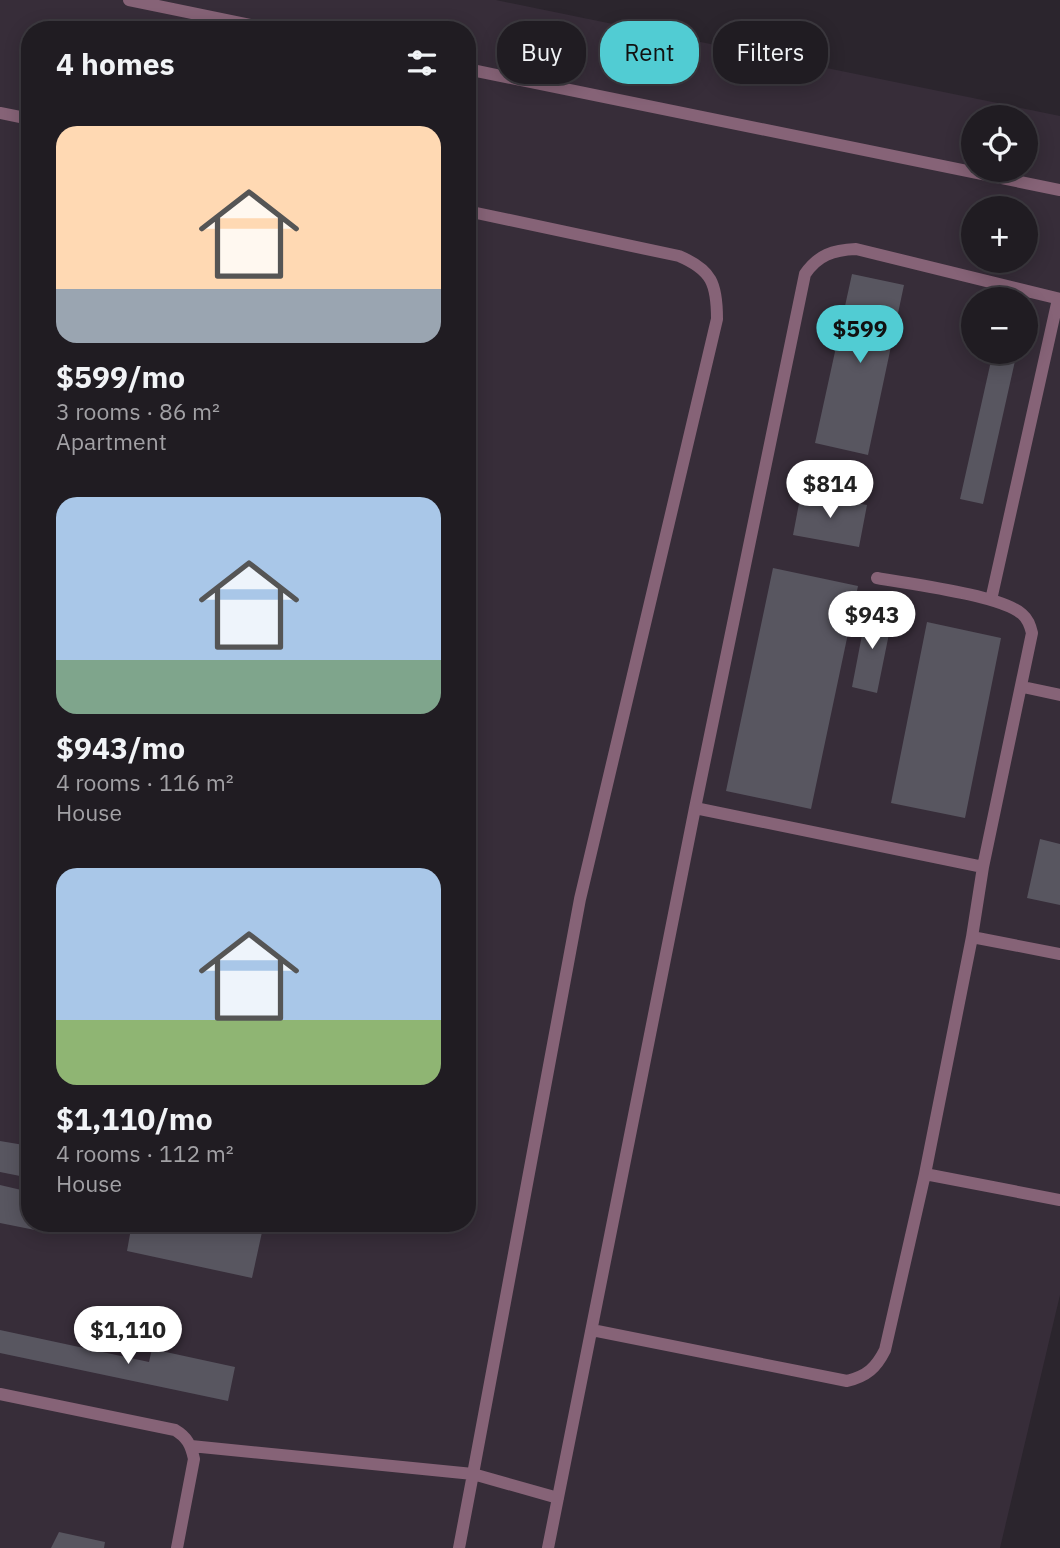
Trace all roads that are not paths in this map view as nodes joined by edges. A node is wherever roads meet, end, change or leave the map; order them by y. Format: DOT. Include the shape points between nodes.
graph roads {
  1 [pos="129,0"];
  2 [pos="231,21"];
  3 [pos="476,71"];
  4 [pos="0,113"];
  5 [pos="21,117"];
  6 [pos="1060,190"];
  7 [pos="476,213"];
  8 [pos="1059,299"];
  9 [pos="877,578"];
  10 [pos="991,600"];
  11 [pos="1023,687"];
  12 [pos="1060,695"];
  13 [pos="695,808"];
  14 [pos="983,867"];
  15 [pos="972,937"];
  16 [pos="1060,954"];
  17 [pos="925,1174"];
  18 [pos="1060,1200"];
  19 [pos="592,1330"];
  20 [pos="0,1394"];
  21 [pos="191,1446"];
  22 [pos="473,1474"];
  23 [pos="558,1498"];
  24 [pos="177,1548"];
  25 [pos="459,1548"];
  26 [pos="548,1548"];
  1 -- 2 [label="lane"];
  3 -- 6 [label="lane"];
  4 -- 5 [label="lane"];
  7 -- 22 [label="lane" via="679,256 706,272 714,285 717,318 580,899"];
  8 -- 10 [label="lane"];
  8 -- 13 [label="lane" via="856,249 838,250 814,261 805,274"];
  9 -- 10 [label="lane"];
  10 -- 11 [label="lane" via="1028,620 1032,633"];
  11 -- 12 [label="lane"];
  11 -- 14 [label="lane"];
  13 -- 14 [label="lane"];
  13 -- 19 [label="lane"];
  14 -- 15 [label="lane"];
  15 -- 16 [label="lane"];
  15 -- 17 [label="lane"];
  17 -- 18 [label="lane"];
  17 -- 19 [label="lane" via="885,1350 877,1366 863,1377 848,1381"];
  19 -- 23 [label="lane"];
  20 -- 21 [label="lane" via="175,1430"];
  21 -- 22 [label="lane"];
  21 -- 24 [label="lane" via="194,1459"];
  22 -- 23 [label="lane"];
  22 -- 25 [label="lane"];
  23 -- 26 [label="lane"];
}
